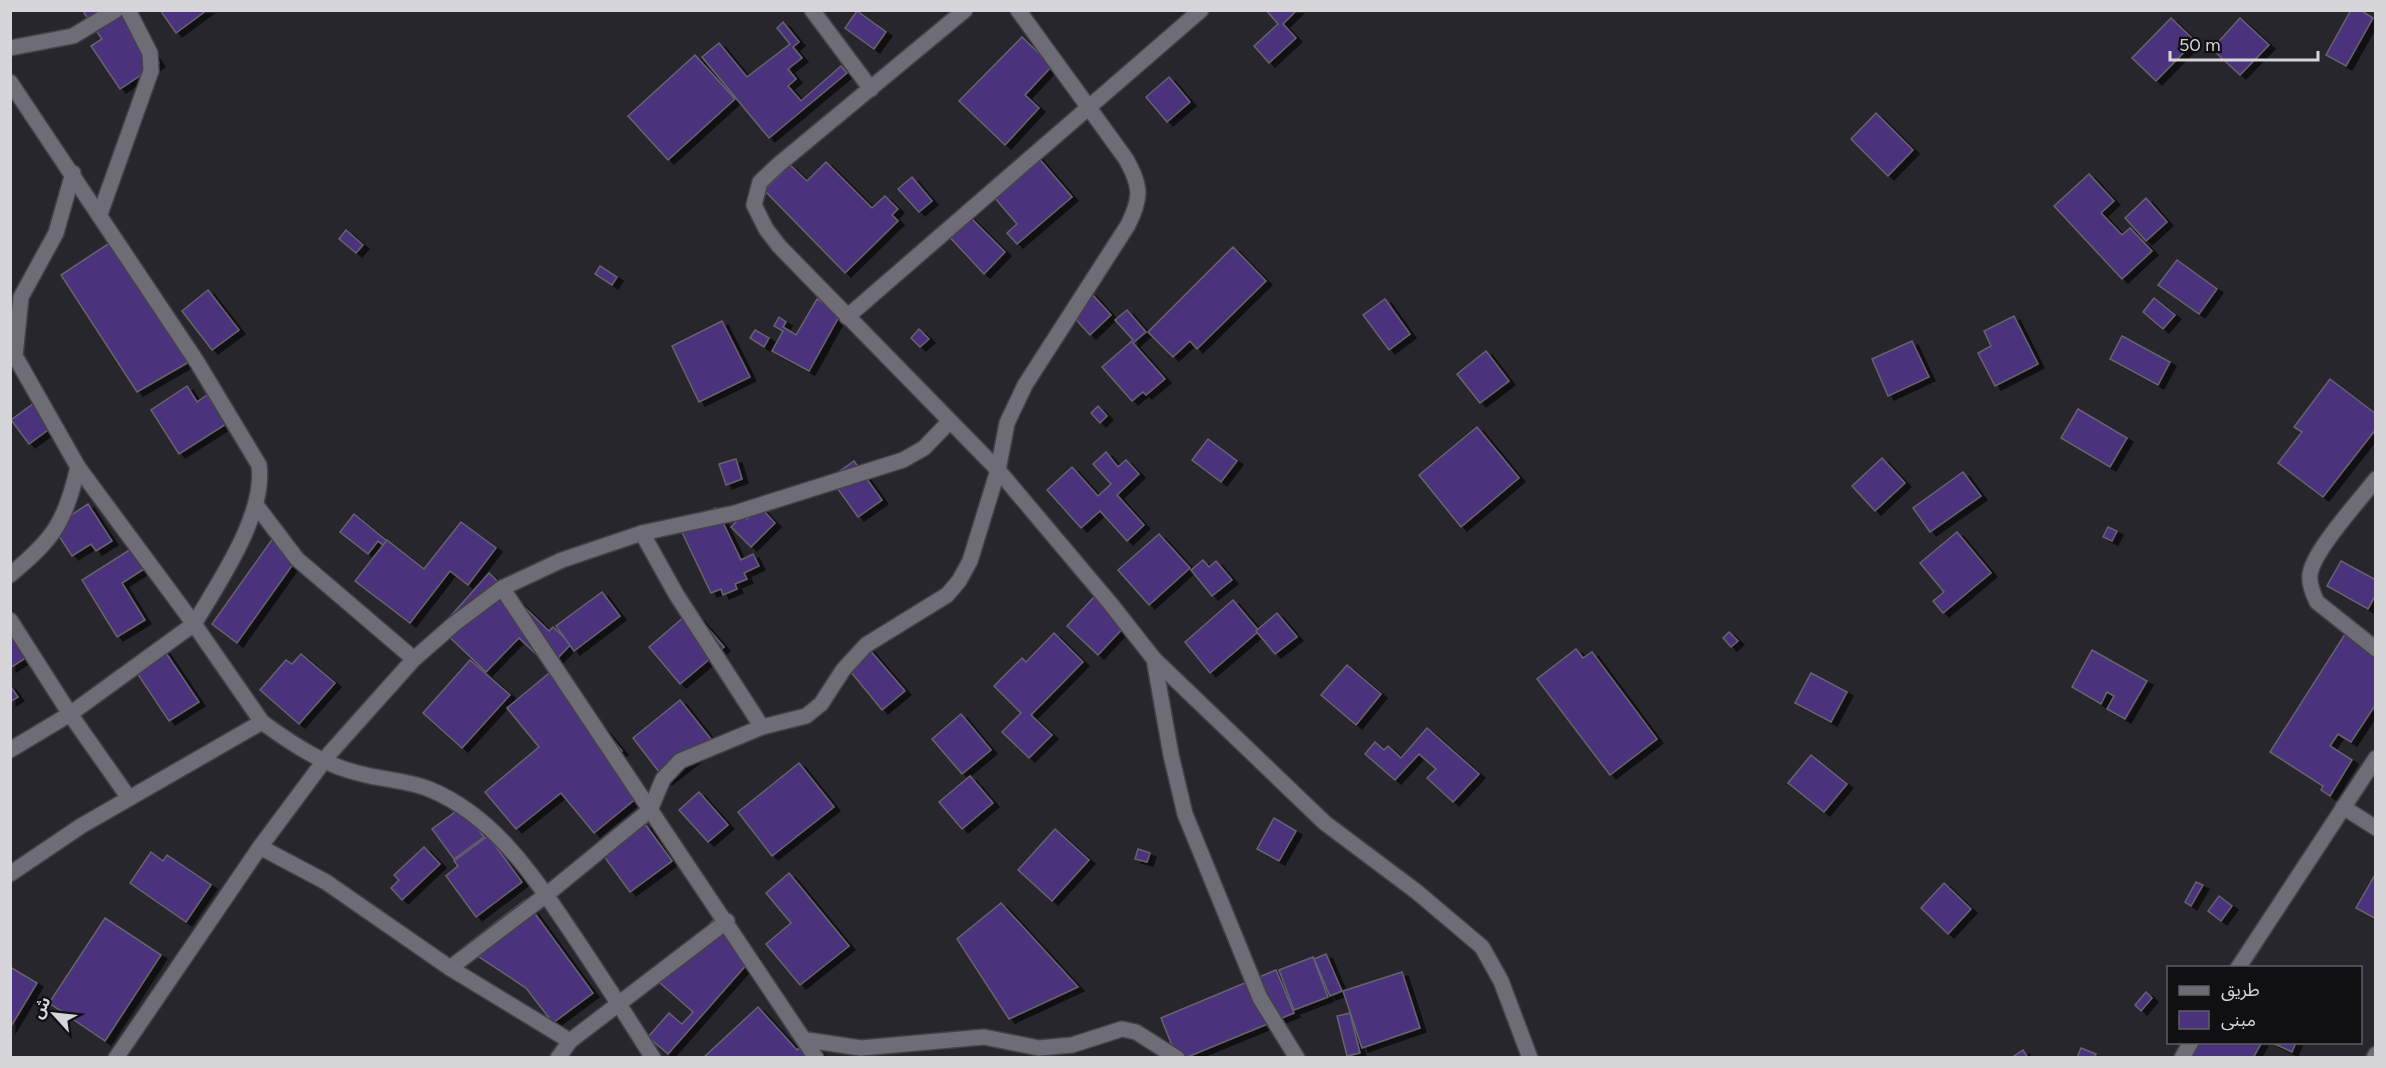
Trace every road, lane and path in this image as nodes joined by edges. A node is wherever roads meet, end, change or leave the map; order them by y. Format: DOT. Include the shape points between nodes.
graph roads {
  1 [pos="116,10"];
  2 [pos="128,10"];
  3 [pos="812,10"];
  4 [pos="965,10"];
  5 [pos="1018,10"];
  6 [pos="1201,10"];
  7 [pos="10,48"];
  8 [pos="10,82"];
  9 [pos="871,89"];
  10 [pos="1088,109"];
  11 [pos="73,173"];
  12 [pos="100,214"];
  13 [pos="847,317"];
  14 [pos="13,352"];
  15 [pos="950,421"];
  16 [pos="78,467"];
  17 [pos="998,470"];
  18 [pos="2376,479"];
  19 [pos="256,505"];
  20 [pos="642,533"];
  21 [pos="10,575"];
  22 [pos="502,588"];
  23 [pos="10,620"];
  24 [pos="194,624"];
  25 [pos="2376,649"];
  26 [pos="414,659"];
  27 [pos="1154,659"];
  28 [pos="70,714"];
  29 [pos="262,722"];
  30 [pos="762,727"];
  31 [pos="10,750"];
  32 [pos="2376,758"];
  33 [pos="325,761"];
  34 [pos="129,798"];
  35 [pos="2343,807"];
  36 [pos="650,810"];
  37 [pos="2376,828"];
  38 [pos="260,848"];
  39 [pos="11,872"];
  40 [pos="546,895"];
  41 [pos="727,921"];
  42 [pos="2239,966"];
  43 [pos="450,968"];
  44 [pos="619,1004"];
  45 [pos="807,1040"];
  46 [pos="570,1041"];
  47 [pos="2190,1044"];
  48 [pos="116,1058"];
  49 [pos="558,1058"];
  50 [pos="652,1058"];
  51 [pos="816,1058"];
  52 [pos="1177,1058"];
  53 [pos="1297,1058"];
  54 [pos="1530,1058"];
  55 [pos="2182,1058"];
  1 -- 7 [label="street" via="73,36"];
  2 -- 12 [label="street" via="150,53 151,71"];
  3 -- 9 [label="street"];
  4 -- 9 [label="street"];
  5 -- 10 [label="street"];
  6 -- 10 [label="street"];
  8 -- 11 [label="street"];
  9 -- 13 [label="street" via="760,182 754,198 759,216 779,246"];
  10 -- 13 [label="street"];
  10 -- 17 [label="street" via="1137,178 1138,201 1128,225 1017,399 1007,423"];
  11 -- 12 [label="street"];
  11 -- 14 [label="street" via="56,233 21,297"];
  12 -- 19 [label="street" via="259,465 261,480"];
  13 -- 15 [label="street"];
  14 -- 16 [label="street"];
  15 -- 17 [label="street"];
  15 -- 20 [label="street" via="924,448 903,460 735,513"];
  16 -- 21 [label="street" via="69,506 58,528 38,552"];
  16 -- 24 [label="street"];
  17 -- 27 [label="street"];
  17 -- 30 [label="street" via="970,561 947,595 866,645 843,670 821,704 806,716"];
  18 -- 25 [label="street" via="2319,552 2310,583 2317,602"];
  19 -- 24 [label="street"];
  19 -- 26 [label="street" via="297,559"];
  20 -- 22 [label="street" via="562,560"];
  20 -- 30 [label="street" via="676,594"];
  22 -- 26 [label="street"];
  22 -- 36 [label="street"];
  23 -- 28 [label="street"];
  24 -- 28 [label="street"];
  24 -- 29 [label="street"];
  26 -- 33 [label="street"];
  27 -- 53 [label="street" via="1185,814 1260,998"];
  27 -- 54 [label="street" via="1310,810 1482,947 1501,981"];
  28 -- 31 [label="street"];
  28 -- 34 [label="street"];
  29 -- 33 [label="street"];
  29 -- 34 [label="street"];
  30 -- 36 [label="street" via="680,761 663,779"];
  32 -- 35 [label="street"];
  33 -- 38 [label="street"];
  33 -- 40 [label="street" via="360,774 429,789 456,803 488,825"];
  34 -- 39 [label="street"];
  35 -- 37 [label="street"];
  35 -- 42 [label="street"];
  36 -- 40 [label="street"];
  36 -- 41 [label="street"];
  38 -- 43 [label="street" via="326,882"];
  38 -- 48 [label="street"];
  40 -- 43 [label="street"];
  40 -- 44 [label="street"];
  41 -- 44 [label="street"];
  41 -- 45 [label="street"];
  43 -- 46 [label="street"];
  44 -- 46 [label="street"];
  44 -- 50 [label="street"];
  45 -- 51 [label="street"];
  45 -- 52 [label="street" via="861,1048 984,1037 1039,1048 1072,1045 1122,1029 1136,1032"];
  46 -- 49 [label="street"];
  47 -- 55 [label="street"];
}
